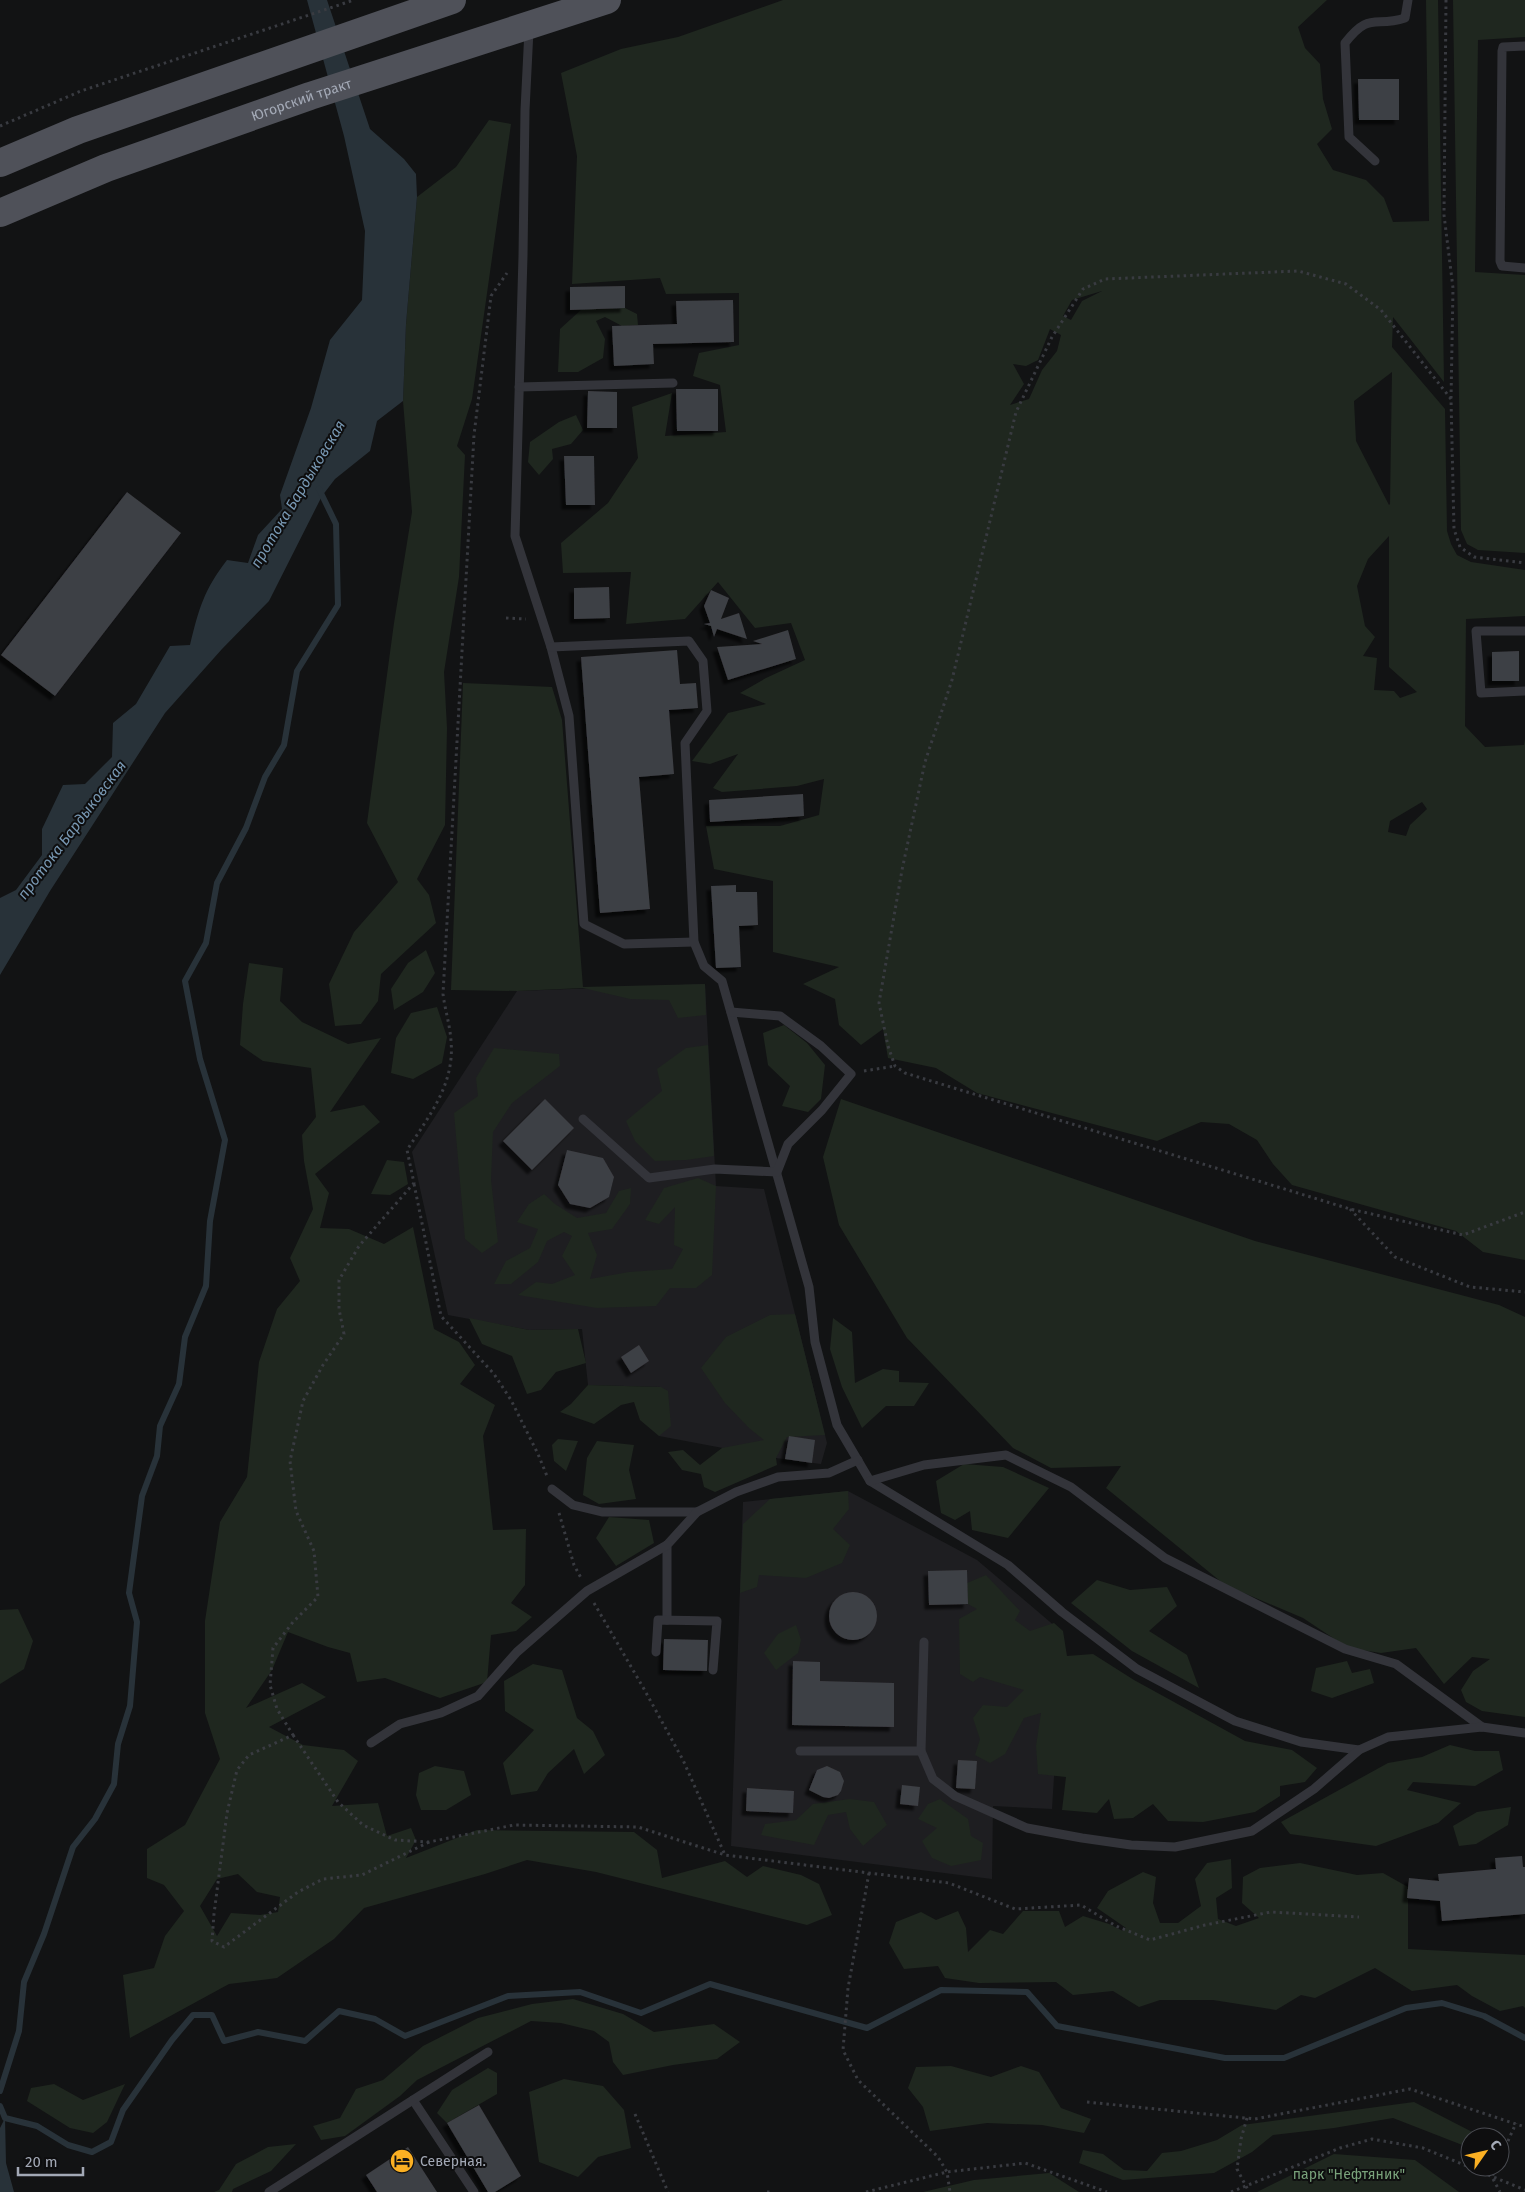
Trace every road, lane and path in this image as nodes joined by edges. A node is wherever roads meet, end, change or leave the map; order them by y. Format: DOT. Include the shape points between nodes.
graph roads {
  1 [pos="354,0"];
  2 [pos="452,0"];
  3 [pos="607,0"];
  4 [pos="1408,0"];
  5 [pos="1446,0"];
  6 [pos="529,25"];
  7 [pos="1525,46"];
  8 [pos="0,126"];
  9 [pos="1375,161"];
  10 [pos="0,163"];
  11 [pos="0,213"];
  12 [pos="523,256"];
  13 [pos="1525,268"];
  14 [pos="673,383"];
  15 [pos="519,387"];
  16 [pos="1451,399"];
  17 [pos="1525,562"];
  18 [pos="1525,631"];
  19 [pos="551,647"];
  20 [pos="1525,691"];
  21 [pos="694,942"];
  22 [pos="731,1012"];
  23 [pos="895,1066"];
  24 [pos="850,1074"];
  25 [pos="583,1119"];
  26 [pos="777,1172"];
  27 [pos="414,1183"];
  28 [pos="1350,1209"];
  29 [pos="1525,1212"];
  30 [pos="1525,1292"];
  31 [pos="858,1460"];
  32 [pos="870,1481"];
  33 [pos="552,1489"];
  34 [pos="698,1512"];
  35 [pos="667,1546"];
  36 [pos="587,1591"];
  37 [pos="667,1620"];
  38 [pos="924,1642"];
  39 [pos="656,1652"];
  40 [pos="713,1670"];
  41 [pos="1482,1727"];
  42 [pos="1525,1733"];
  43 [pos="293,1735"];
  44 [pos="371,1743"];
  45 [pos="1359,1750"];
  46 [pos="800,1751"];
  47 [pos="921,1752"];
  48 [pos="429,1842"];
  49 [pos="725,1855"];
  50 [pos="868,1873"];
  51 [pos="1359,1917"];
  52 [pos="488,2052"];
  53 [pos="413,2100"];
  54 [pos="1087,2102"];
  55 [pos="635,2114"];
  56 [pos="1247,2118"];
  57 [pos="1516,2123"];
  58 [pos="1525,2127"];
  59 [pos="1510,2136"];
  60 [pos="1460,2164"];
  61 [pos="947,2172"];
  62 [pos="1492,2177"];
  63 [pos="1245,2186"];
  64 [pos="1525,2190"];
  65 [pos="269,2192"];
  66 [pos="474,2192"];
  67 [pos="668,2192"];
  68 [pos="767,2192"];
  69 [pos="772,2192"];
  70 [pos="866,2192"];
  71 [pos="950,2192"];
  72 [pos="1107,2192"];
  73 [pos="1231,2192"];
  74 [pos="1249,2192"];
  75 [pos="1500,2192"];
  1 -- 8 [label="path" via="82,91"];
  2 -- 10 [label="main road" via="78,130"];
  3 -- 6 [label="main road, Югорский тракт"];
  4 -- 9 [label="lane" via="1405,18 1368,22 1345,43 1349,137"];
  5 -- 16 [label="path" via="1444,215 1453,288"];
  6 -- 11 [label="main road, Югорский тракт" via="310,96 106,168"];
  6 -- 12 [label="lane"];
  7 -- 13 [label="lane" via="1507,46 1502,51 1500,261 1502,266"];
  12 -- 15 [label="lane"];
  12 -- 27 [label="path" via="491,296 476,416 442,994 451,1041 451,1065 444,1090 408,1150"];
  14 -- 15 [label="lane"];
  15 -- 19 [label="lane" via="515,536"];
  16 -- 17 [label="path" via="1452,516 1460,547 1474,557"];
  16 -- 23 [label="path" via="1381,310 1346,284 1298,271 1105,279 1083,290 1052,337 1016,412 952,680 925,762 879,1003"];
  18 -- 20 [label="lane" via="1476,631 1481,693"];
  19 -- 21 [label="lane" via="569,716 584,924 624,944"];
  19 -- 21 [label="lane" via="689,641 702,661 707,712 685,743"];
  21 -- 22 [label="lane" via="704,966 722,981"];
  22 -- 24 [label="lane" via="780,1016 821,1046"];
  22 -- 26 [label="lane"];
  23 -- 24 [label="path"];
  23 -- 28 [label="path" via="905,1073"];
  24 -- 26 [label="lane" via="822,1110 788,1144"];
  25 -- 26 [label="lane" via="649,1178 715,1169"];
  26 -- 31 [label="lane" via="809,1287 815,1342 837,1425"];
  27 -- 33 [label="path" via="441,1316 494,1374 511,1400"];
  27 -- 43 [label="path" via="359,1246 338,1280 344,1334 303,1401 290,1461 296,1511 314,1551 318,1597 292,1622 273,1648 270,1685 277,1709"];
  28 -- 29 [label="path" via="1463,1235"];
  28 -- 30 [label="path" via="1396,1257 1470,1288"];
  31 -- 32 [label="lane"];
  31 -- 34 [label="lane" via="828,1473 778,1478 736,1492"];
  32 -- 41 [label="lane" via="924,1465 1006,1455 1071,1487 1165,1558 1345,1649 1396,1664"];
  32 -- 45 [label="lane" via="1008,1565 1062,1612 1137,1669 1235,1721 1301,1742"];
  33 -- 34 [label="lane" via="573,1505 602,1512"];
  33 -- 36 [label="path" via="574,1565"];
  34 -- 35 [label="lane"];
  35 -- 36 [label="lane"];
  35 -- 37 [label="lane"];
  36 -- 44 [label="lane" via="516,1652 478,1696 441,1713 400,1724"];
  36 -- 49 [label="path" via="683,1760"];
  37 -- 39 [label="lane" via="658,1620"];
  37 -- 40 [label="lane" via="717,1621"];
  38 -- 47 [label="lane"];
  41 -- 42 [label="lane"];
  41 -- 45 [label="lane" via="1388,1737"];
  43 -- 48 [label="path" via="338,1802 363,1826 395,1840"];
  43 -- 48 [label="path" via="249,1755 237,1770 227,1813 212,1941 224,1947 298,1892 323,1878 362,1875"];
  45 -- 47 [label="lane" via="1314,1789 1252,1831 1175,1847 1131,1845 1027,1828 955,1796 932,1779"];
  46 -- 47 [label="lane"];
  48 -- 49 [label="path" via="514,1825 638,1826"];
  49 -- 50 [label="path"];
  50 -- 51 [label="path" via="949,1883 1015,1909 1081,1905 1116,1926 1150,1940 1271,1912"];
  50 -- 61 [label="path" via="848,1988 843,2050 858,2080 938,2157"];
  52 -- 53 [label="lane"];
  53 -- 65 [label="lane"];
  53 -- 66 [label="lane"];
  54 -- 56 [label="path"];
  55 -- 67 [label="path"];
  56 -- 57 [label="path" via="1256,2119 1410,2089"];
  56 -- 63 [label="path" via="1237,2169"];
  57 -- 58 [label="path"];
  57 -- 59 [label="path"];
  60 -- 63 [label="path" via="1423,2148 1372,2138"];
  61 -- 70 [label="path"];
  61 -- 71 [label="path"];
  61 -- 72 [label="path" via="1025,2163"];
  62 -- 64 [label="path"];
  62 -- 75 [label="path"];
  63 -- 73 [label="path"];
  63 -- 74 [label="path"];
  68 -- 69 [label="path"];
}
